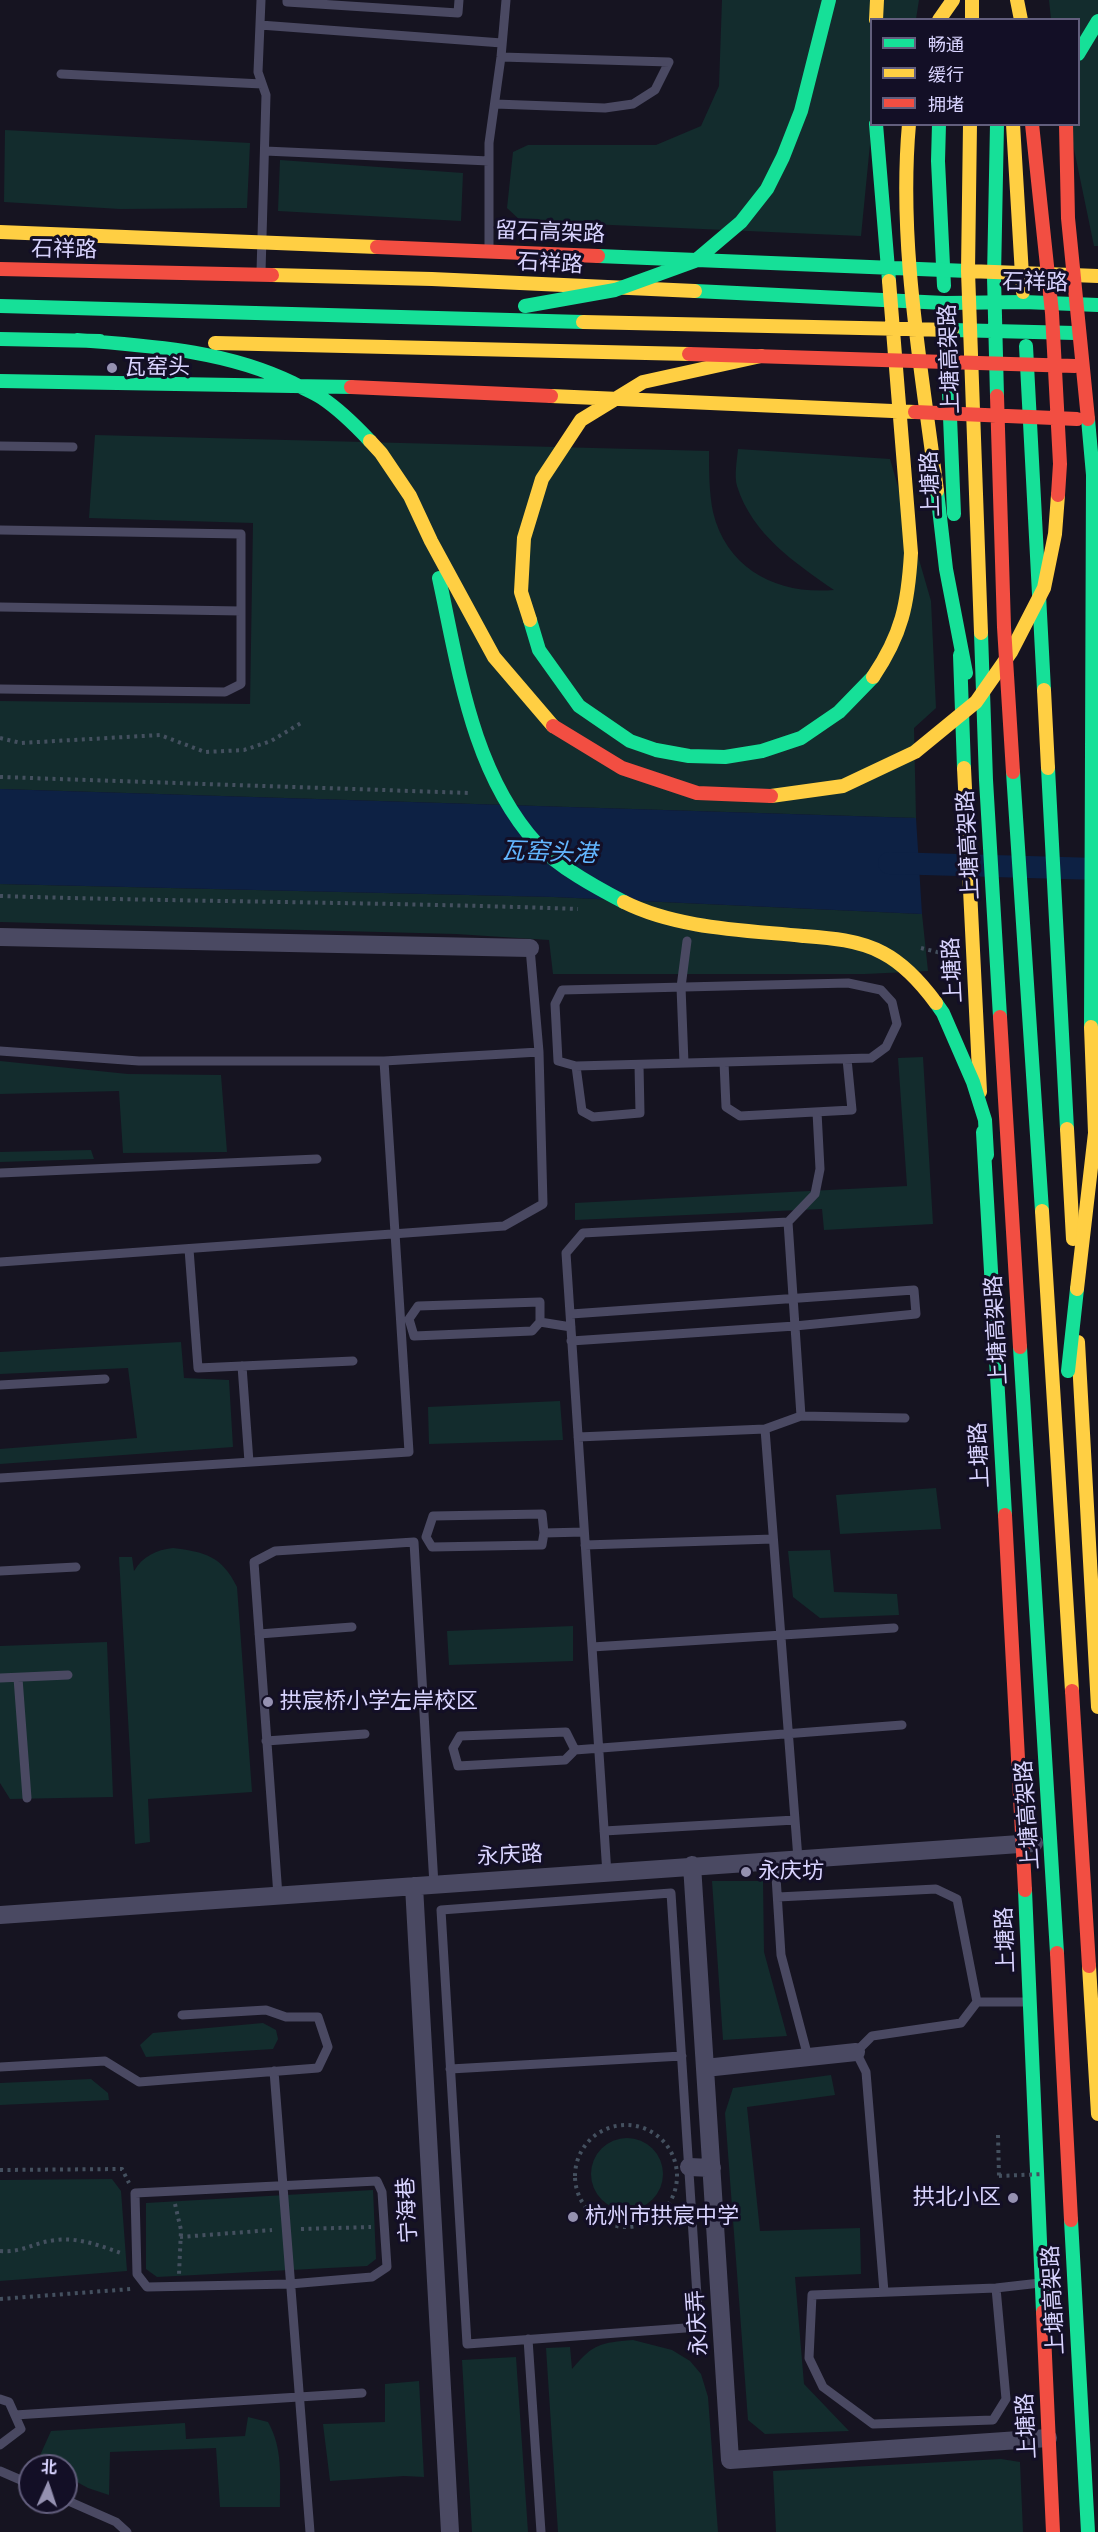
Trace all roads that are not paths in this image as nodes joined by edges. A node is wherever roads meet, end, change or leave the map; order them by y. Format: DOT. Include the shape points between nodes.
graph roads {
  1 [pos="261,0"];
  2 [pos="287,0"];
  3 [pos="459,0"];
  4 [pos="506,0"];
  5 [pos="829,0"];
  6 [pos="877,0"];
  7 [pos="943,0"];
  8 [pos="953,0"];
  9 [pos="972,0"];
  10 [pos="1007,0"];
  11 [pos="1017,0"];
  12 [pos="876,18"];
  13 [pos="941,18"];
  14 [pos="942,18"];
  15 [pos="972,18"];
  16 [pos="1008,18"];
  17 [pos="1021,18"];
  18 [pos="1098,21"];
  19 [pos="260,25"];
  20 [pos="502,43"];
  21 [pos="1080,51"];
  22 [pos="501,57"];
  23 [pos="61,74"];
  24 [pos="262,84"];
  25 [pos="495,104"];
  26 [pos="876,126"];
  27 [pos="909,126"];
  28 [pos="939,126"];
  29 [pos="970,126"];
  30 [pos="997,126"];
  31 [pos="1013,126"];
  32 [pos="1032,126"];
  33 [pos="1066,126"];
  34 [pos="265,151"];
  35 [pos="489,161"];
  36 [pos="0,232"];
  37 [pos="489,260"];
  38 [pos="0,269"];
  39 [pos="261,275"];
  40 [pos="1098,276"];
  41 [pos="1024,302"];
  42 [pos="945,303"];
  43 [pos="1098,305"];
  44 [pos="0,306"];
  45 [pos="432,319"];
  46 [pos="1098,333"];
  47 [pos="0,339"];
  48 [pos="77,340"];
  49 [pos="0,351"];
  50 [pos="761,356"];
  51 [pos="1098,367"];
  52 [pos="830,372"];
  53 [pos="877,374"];
  54 [pos="948,377"];
  55 [pos="0,381"];
  56 [pos="1027,381"];
  57 [pos="1098,384"];
  58 [pos="1098,420"];
  59 [pos="0,446"];
  60 [pos="73,447"];
  61 [pos="0,530"];
  62 [pos="431,541"];
  63 [pos="0,607"];
  64 [pos="241,611"];
  65 [pos="0,688"];
  66 [pos="986,780"];
  67 [pos="0,937"];
  68 [pos="687,941"];
  69 [pos="530,948"];
  70 [pos="1057,965"];
  71 [pos="1098,966"];
  72 [pos="681,987"];
  73 [pos="0,1052"];
  74 [pos="539,1052"];
  75 [pos="847,1059"];
  76 [pos="384,1061"];
  77 [pos="724,1062"];
  78 [pos="684,1063"];
  79 [pos="639,1065"];
  80 [pos="576,1066"];
  81 [pos="817,1112"];
  82 [pos="1098,1115"];
  83 [pos="1095,1133"];
  84 [pos="317,1159"];
  85 [pos="0,1173"];
  86 [pos="788,1222"];
  87 [pos="396,1234"];
  88 [pos="189,1249"];
  89 [pos="0,1262"];
  90 [pos="793,1299"];
  91 [pos="571,1314"];
  92 [pos="540,1322"];
  93 [pos="795,1326"];
  94 [pos="571,1327"];
  95 [pos="571,1341"];
  96 [pos="353,1361"];
  97 [pos="242,1366"];
  98 [pos="105,1378"];
  99 [pos="0,1385"];
  100 [pos="801,1416"];
  101 [pos="905,1418"];
  102 [pos="765,1429"];
  103 [pos="1091,1430"];
  104 [pos="578,1437"];
  105 [pos="1058,1454"];
  106 [pos="249,1462"];
  107 [pos="0,1478"];
  108 [pos="584,1532"];
  109 [pos="544,1533"];
  110 [pos="773,1539"];
  111 [pos="585,1545"];
  112 [pos="1031,1550"];
  113 [pos="76,1567"];
  114 [pos="0,1571"];
  115 [pos="352,1627"];
  116 [pos="894,1628"];
  117 [pos="259,1634"];
  118 [pos="780,1634"];
  119 [pos="592,1647"];
  120 [pos="68,1675"];
  121 [pos="0,1678"];
  122 [pos="18,1678"];
  123 [pos="1098,1707"];
  124 [pos="902,1725"];
  125 [pos="365,1734"];
  126 [pos="788,1735"];
  127 [pos="266,1741"];
  128 [pos="598,1748"];
  129 [pos="575,1750"];
  130 [pos="27,1798"];
  131 [pos="795,1820"];
  132 [pos="604,1831"];
  133 [pos="1098,1836"];
  134 [pos="1023,1844"];
  135 [pos="798,1859"];
  136 [pos="775,1861"];
  137 [pos="692,1866"];
  138 [pos="607,1874"];
  139 [pos="434,1885"];
  140 [pos="414,1886"];
  141 [pos="278,1896"];
  142 [pos="778,1897"];
  143 [pos="0,1915"];
  144 [pos="977,2002"];
  145 [pos="1030,2002"];
  146 [pos="182,2015"];
  147 [pos="856,2052"];
  148 [pos="682,2056"];
  149 [pos="808,2057"];
  150 [pos="0,2067"];
  151 [pos="705,2068"];
  152 [pos="450,2069"];
  153 [pos="274,2071"];
  154 [pos="1098,2114"];
  155 [pos="682,2167"];
  156 [pos="712,2168"];
  157 [pos="283,2186"];
  158 [pos="1041,2283"];
  159 [pos="290,2284"];
  160 [pos="996,2288"];
  161 [pos="884,2292"];
  162 [pos="528,2339"];
  163 [pos="362,2393"];
  164 [pos="299,2397"];
  165 [pos="0,2399"];
  166 [pos="15,2415"];
  167 [pos="1048,2438"];
  168 [pos="0,2445"];
  169 [pos="0,2471"];
  170 [pos="18,2479"];
  171 [pos="78,2505"];
  172 [pos="127,2532"];
  173 [pos="310,2532"];
  174 [pos="450,2532"];
  175 [pos="541,2532"];
  176 [pos="1053,2532"];
  177 [pos="1088,2532"];
  1 -- 19 [label="lane"];
  2 -- 3 [label="lane" via="458,13"];
  4 -- 20 [label="lane"];
  5 -- 45 [label="main road, bridge" via="801,111 767,189 741,222 695,261 615,290"];
  6 -- 12 [label="main road"];
  7 -- 13 [label="main road"];
  8 -- 14 [label="main road, bridge"];
  9 -- 15 [label="main road"];
  10 -- 16 [label="main road"];
  11 -- 17 [label="main road"];
  18 -- 21 [label="main road"];
  19 -- 20 [label="lane"];
  19 -- 24 [label="lane" via="258,72"];
  20 -- 22 [label="lane"];
  22 -- 25 [label="lane"];
  22 -- 25 [label="lane" via="669,62 655,90 633,104 605,108"];
  23 -- 24 [label="lane"];
  24 -- 34 [label="lane" via="266,95"];
  25 -- 35 [label="lane"];
  26 -- 50 [label="main road, bridge" via="908,500 908,597 898,633 869,683 839,712 801,738 762,751 725,757 656,750 630,741 579,706 539,650 521,592 524,538 542,479 581,420 644,382"];
  27 -- 66 [label="main road, bridge" via="905,168 908,242 946,569"];
  28 -- 42 [label="main road, 上塘路"];
  29 -- 66 [label="main road, 上塘高架路, bridge" via="968,271"];
  30 -- 105 [label="main road, 上塘高架路, bridge" via="994,277 1004,627"];
  31 -- 41 [label="main road"];
  32 -- 62 [label="main road, bridge" via="1053,336 1060,464 1055,534 1044,588 1011,652 976,702 915,752 843,786 774,796 697,793 622,768 554,727 494,657"];
  33 -- 83 [label="main road, bridge" via="1068,218 1093,475 1091,1027"];
  34 -- 35 [label="lane"];
  34 -- 39 [label="lane"];
  35 -- 37 [label="lane"];
  36 -- 40 [label="main road, 留石高架路, bridge"];
  38 -- 39 [label="main road, 石祥路"];
  39 -- 42 [label="main road, 石祥路" via="489,277"];
  41 -- 42 [label="main road, 石祥路"];
  41 -- 43 [label="main road, 石祥路"];
  41 -- 56 [label="main road"];
  42 -- 54 [label="main road, 上塘路"];
  44 -- 45 [label="main road, bridge"];
  45 -- 46 [label="main road, bridge"];
  47 -- 48 [label="main road, bridge"];
  48 -- 50 [label="main road, bridge"];
  48 -- 62 [label="main road, bridge" via="173,348 243,363 321,397 354,423 381,453 410,496"];
  49 -- 52 [label="main road" via="417,355"];
  50 -- 51 [label="main road, bridge"];
  53 -- 54 [label="main road"];
  54 -- 56 [label="main road"];
  54 -- 134 [label="main road, 上塘路" via="973,960"];
  55 -- 58 [label="main road, bridge" via="345,387"];
  56 -- 57 [label="main road"];
  56 -- 70 [label="main road"];
  59 -- 60 [label="lane"];
  61 -- 64 [label="lane" via="240,534"];
  62 -- 112 [label="main road, bridge" via="466,703 492,777 538,845 589,884 642,911 709,926 844,940 883,953 920,982 943,1013 974,1082 985,1119 1008,1463"];
  63 -- 64 [label="lane"];
  64 -- 65 [label="lane" via="241,684 225,692"];
  66 -- 112 [label="main road, 上塘高架路, bridge"];
  67 -- 69 [label="street"];
  68 -- 72 [label="lane"];
  69 -- 74 [label="lane"];
  70 -- 71 [label="street"];
  70 -- 103 [label="main road"];
  72 -- 75 [label="lane" via="848,983 880,990 892,1002 897,1024 886,1047 872,1058"];
  72 -- 78 [label="lane"];
  72 -- 80 [label="lane" via="562,990 555,1005 558,1061"];
  73 -- 76 [label="lane" via="139,1061"];
  74 -- 76 [label="lane"];
  74 -- 87 [label="lane" via="543,1204 504,1226"];
  75 -- 77 [label="lane"];
  75 -- 81 [label="lane" via="852,1110"];
  76 -- 87 [label="lane"];
  77 -- 78 [label="lane"];
  77 -- 81 [label="lane" via="726,1107 740,1116"];
  78 -- 79 [label="lane"];
  79 -- 80 [label="lane"];
  79 -- 80 [label="lane" via="640,1113 593,1117 582,1111"];
  81 -- 86 [label="lane" via="819,1169 815,1194"];
  82 -- 83 [label="main road, bridge"];
  83 -- 105 [label="main road, bridge"];
  84 -- 85 [label="lane"];
  86 -- 90 [label="lane"];
  86 -- 91 [label="lane" via="583,1233 566,1254"];
  87 -- 88 [label="lane"];
  87 -- 106 [label="lane" via="409,1452"];
  88 -- 89 [label="lane"];
  88 -- 97 [label="lane" via="198,1368"];
  90 -- 91 [label="lane"];
  90 -- 93 [label="lane"];
  90 -- 93 [label="lane" via="914,1290 916,1314"];
  91 -- 94 [label="lane"];
  92 -- 92 [label="lane" via="540,1302 418,1306 409,1319 414,1336 532,1331"];
  92 -- 94 [label="lane"];
  93 -- 95 [label="lane"];
  93 -- 100 [label="lane"];
  94 -- 95 [label="lane"];
  95 -- 104 [label="lane"];
  96 -- 97 [label="lane"];
  97 -- 106 [label="lane"];
  98 -- 99 [label="lane"];
  100 -- 101 [label="lane"];
  100 -- 102 [label="lane"];
  102 -- 104 [label="lane"];
  102 -- 110 [label="lane"];
  103 -- 123 [label="main road"];
  104 -- 108 [label="lane"];
  105 -- 154 [label="main road, 上塘高架路, bridge"];
  106 -- 107 [label="lane"];
  108 -- 109 [label="lane"];
  108 -- 111 [label="lane"];
  109 -- 109 [label="lane" via="542,1514 433,1516 426,1537 432,1547 542,1545"];
  110 -- 111 [label="lane"];
  110 -- 118 [label="lane"];
  111 -- 119 [label="lane"];
  112 -- 177 [label="main road, 上塘高架路, bridge"];
  113 -- 114 [label="lane"];
  115 -- 117 [label="lane"];
  116 -- 118 [label="lane"];
  117 -- 127 [label="lane"];
  117 -- 139 [label="lane" via="254,1562 275,1551 414,1542"];
  118 -- 119 [label="lane"];
  118 -- 126 [label="lane"];
  119 -- 128 [label="lane"];
  120 -- 122 [label="lane"];
  121 -- 122 [label="lane"];
  122 -- 130 [label="lane"];
  124 -- 126 [label="lane"];
  125 -- 127 [label="lane"];
  126 -- 128 [label="lane"];
  126 -- 131 [label="lane"];
  127 -- 141 [label="lane"];
  128 -- 129 [label="lane"];
  128 -- 132 [label="lane"];
  129 -- 129 [label="lane" via="565,1760 458,1766 453,1748 460,1736 566,1732"];
  131 -- 132 [label="lane"];
  131 -- 135 [label="lane"];
  132 -- 138 [label="lane"];
  133 -- 134 [label="street, 永庆路"];
  134 -- 135 [label="street, 永庆路"];
  134 -- 145 [label="main road, 上塘路"];
  135 -- 136 [label="street, 永庆路"];
  136 -- 137 [label="street, 永庆路"];
  136 -- 142 [label="lane"];
  137 -- 138 [label="street, 永庆路"];
  137 -- 151 [label="street, 永庆弄"];
  138 -- 139 [label="street, 永庆路"];
  139 -- 140 [label="street, 永庆路"];
  140 -- 141 [label="street, 永庆路"];
  140 -- 174 [label="street, 宁海巷"];
  141 -- 143 [label="street, 永庆路"];
  142 -- 144 [label="lane" via="936,1889 957,1899"];
  142 -- 149 [label="lane" via="781,1955"];
  144 -- 145 [label="lane"];
  144 -- 147 [label="lane" via="961,2023 872,2036"];
  145 -- 158 [label="main road, 上塘路"];
  146 -- 153 [label="lane" via="266,2010 286,2017 318,2016 328,2047 318,2068"];
  147 -- 149 [label="street"];
  147 -- 161 [label="lane" via="866,2072"];
  148 -- 152 [label="lane"];
  148 -- 152 [label="lane" via="671,1893 441,1910"];
  148 -- 155 [label="lane"];
  149 -- 151 [label="street"];
  150 -- 153 [label="lane" via="105,2061 139,2082"];
  151 -- 156 [label="street, 永庆弄"];
  152 -- 162 [label="lane" via="466,2344"];
  153 -- 157 [label="lane"];
  155 -- 156 [label="street"];
  155 -- 162 [label="lane" via="699,2327"];
  156 -- 167 [label="street, 永庆弄" via="730,2460"];
  157 -- 159 [label="lane"];
  157 -- 159 [label="lane" via="377,2181 382,2192 387,2267 372,2277"];
  157 -- 159 [label="lane" via="135,2193 137,2274 147,2288"];
  158 -- 160 [label="lane"];
  158 -- 167 [label="main road, 上塘路"];
  159 -- 164 [label="lane"];
  160 -- 161 [label="lane"];
  160 -- 161 [label="lane" via="1006,2399 993,2420 873,2424 823,2387 809,2358 812,2295"];
  162 -- 175 [label="lane"];
  163 -- 164 [label="lane"];
  164 -- 166 [label="lane"];
  164 -- 173 [label="lane"];
  165 -- 166 [label="lane" via="9,2402"];
  166 -- 168 [label="lane" via="21,2429"];
  167 -- 176 [label="main road, 上塘路"];
  169 -- 170 [label="lane"];
  171 -- 172 [label="lane" via="116,2522"];
}
